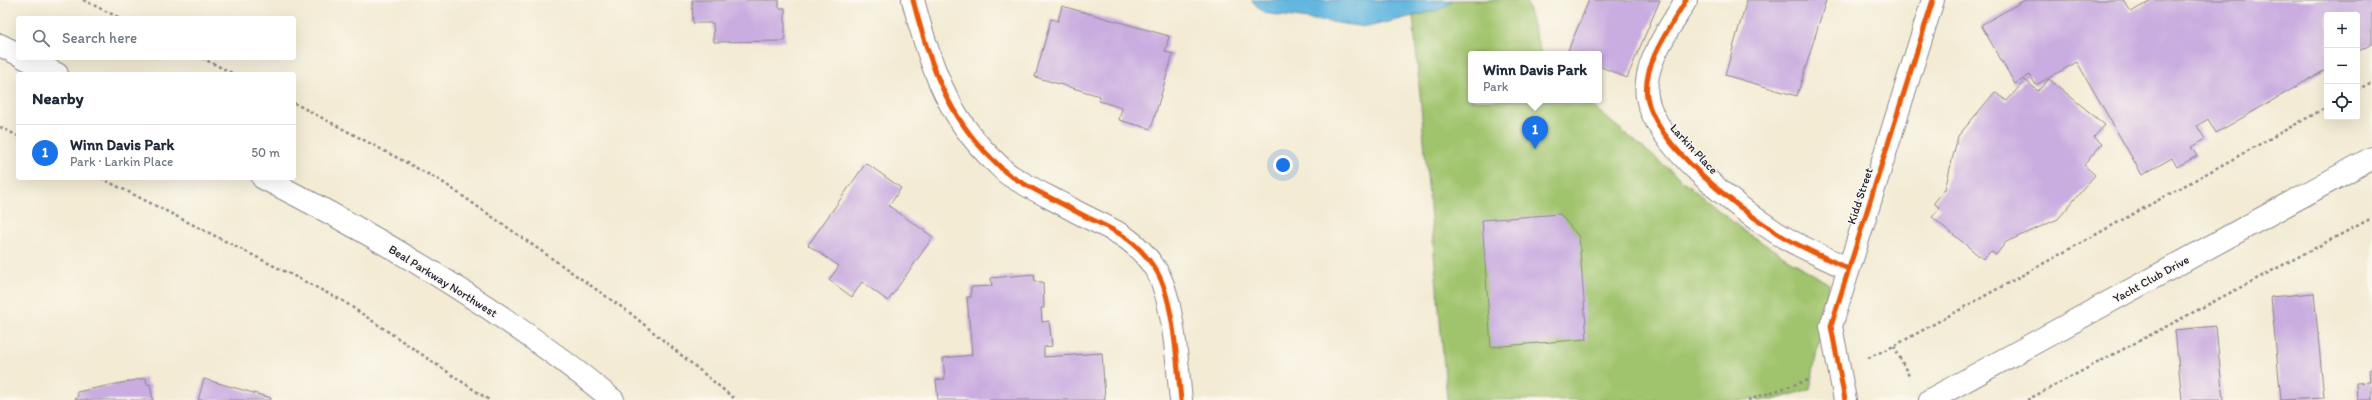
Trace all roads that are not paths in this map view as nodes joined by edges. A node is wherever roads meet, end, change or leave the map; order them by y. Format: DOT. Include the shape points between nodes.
graph roads {
  1 [pos="913,0"];
  2 [pos="1686,0"];
  3 [pos="1933,0"];
  4 [pos="0,45"];
  5 [pos="16,53"];
  6 [pos="29,60"];
  7 [pos="53,72"];
  8 [pos="2372,158"];
  9 [pos="267,180"];
  10 [pos="1848,269"];
  11 [pos="613,400"];
  12 [pos="1182,400"];
  13 [pos="1845,400"];
  14 [pos="1930,400"];
  1 -- 12 [label="street" via="936,78 977,144 1010,176 1104,223 1131,240 1157,272 1167,300"];
  2 -- 10 [label="street, Larkin Place" via="1656,53 1648,75 1647,97 1655,121 1681,153 1726,197 1778,234"];
  3 -- 10 [label="street, Kidd Street"];
  4 -- 5 [label="street"];
  6 -- 7 [label="street"];
  8 -- 14 [label="street, Yacht Club Drive"];
  9 -- 11 [label="street, Beal Parkway Northwest" via="427,268 540,342"];
  10 -- 13 [label="street, Kidd Street" via="1831,326"];
}
